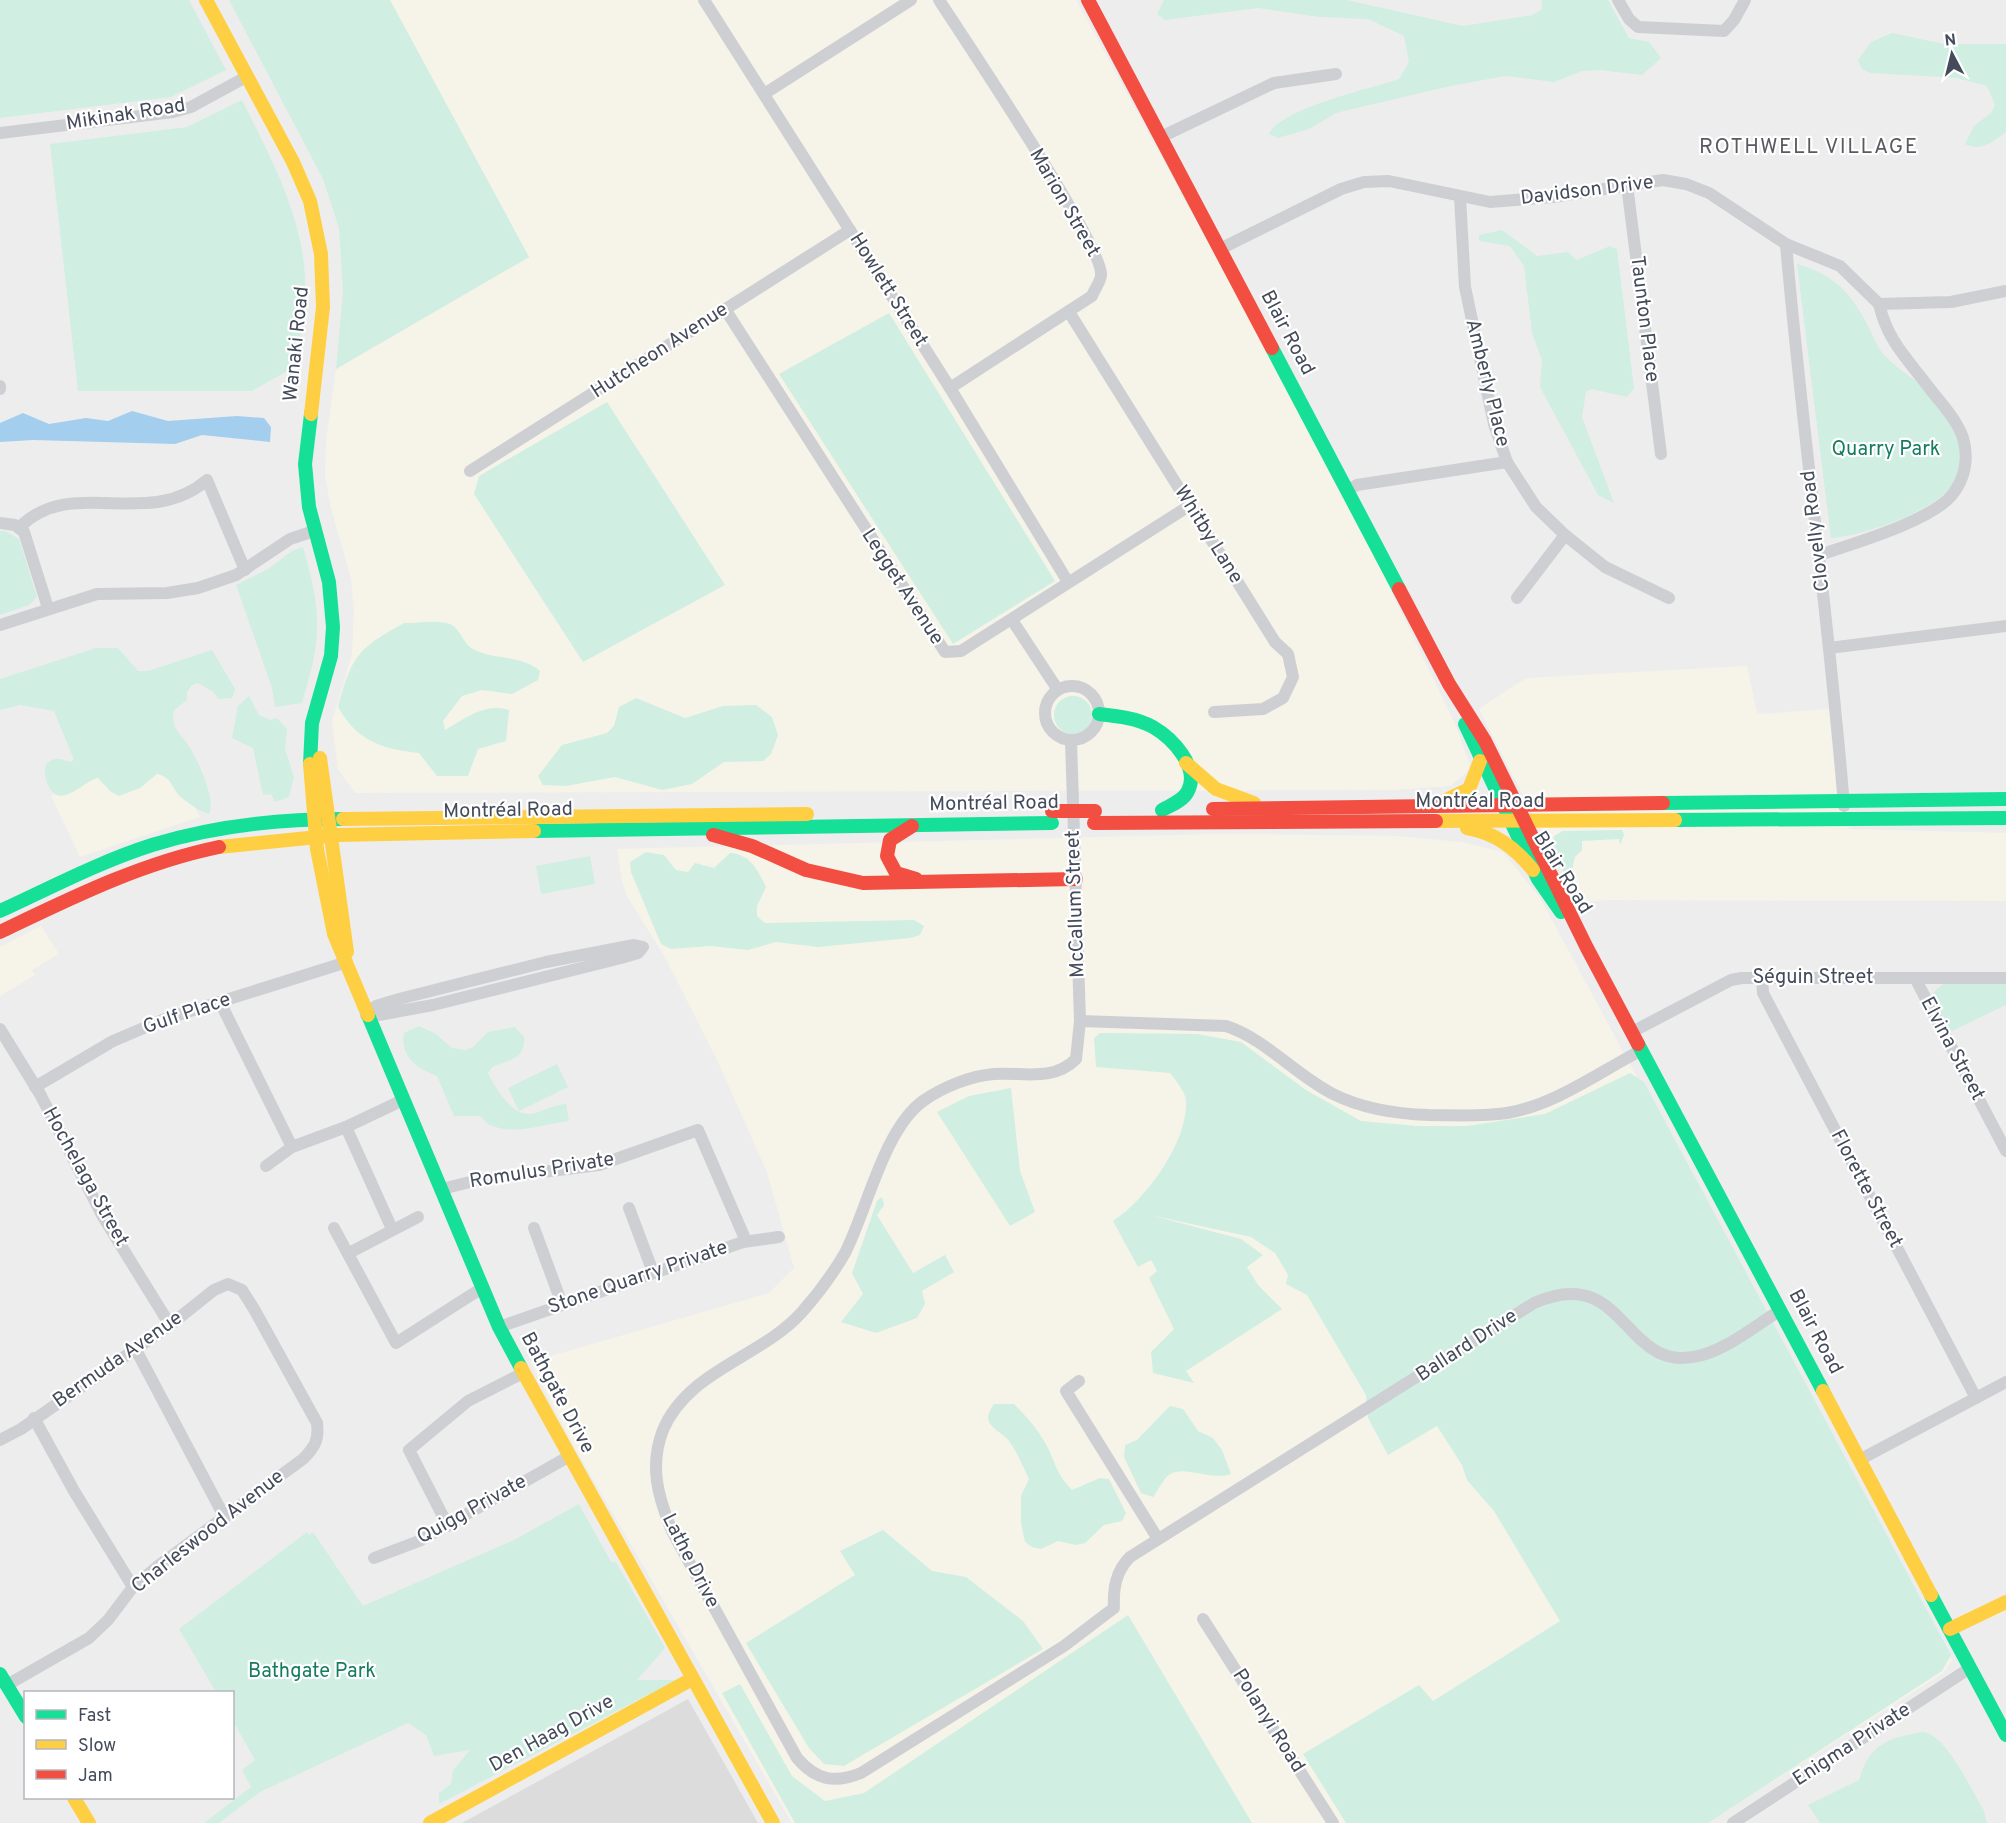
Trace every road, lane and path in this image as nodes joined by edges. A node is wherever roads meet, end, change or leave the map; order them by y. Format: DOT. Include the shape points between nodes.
graph roads {
  1 [pos="206,0"];
  2 [pos="704,0"];
  3 [pos="911,0"];
  4 [pos="939,0"];
  5 [pos="1088,0"];
  6 [pos="1618,0"];
  7 [pos="1745,0"];
  8 [pos="1336,74"];
  9 [pos="246,77"];
  10 [pos="764,94"];
  11 [pos="0,133"];
  12 [pos="1161,137"];
  13 [pos="1627,184"];
  14 [pos="1460,197"];
  15 [pos="850,230"];
  16 [pos="1786,244"];
  17 [pos="1220,249"];
  18 [pos="2006,291"];
  19 [pos="1879,304"];
  20 [pos="725,309"];
  21 [pos="1069,312"];
  22 [pos="950,388"];
  23 [pos="1661,454"];
  24 [pos="1507,462"];
  25 [pos="470,471"];
  26 [pos="1348,490"];
  27 [pos="1189,506"];
  28 [pos="0,523"];
  29 [pos="20,527"];
  30 [pos="314,531"];
  31 [pos="1565,535"];
  32 [pos="1819,555"];
  33 [pos="245,570"];
  34 [pos="1068,582"];
  35 [pos="1517,598"];
  36 [pos="1669,598"];
  37 [pos="48,608"];
  38 [pos="1012,620"];
  39 [pos="0,625"];
  40 [pos="2006,626"];
  41 [pos="1829,648"];
  42 [pos="1449,684"];
  43 [pos="1058,690"];
  44 [pos="1214,712"];
  45 [pos="1099,714"];
  46 [pos="1071,740"];
  47 [pos="1480,761"];
  48 [pos="1186,763"];
  49 [pos="2006,799"];
  50 [pos="1947,800"];
  51 [pos="1844,801"];
  52 [pos="1500,804"];
  53 [pos="1517,804"];
  54 [pos="1433,805"];
  55 [pos="1280,808"];
  56 [pos="1162,810"];
  57 [pos="1052,817"];
  58 [pos="1095,817"];
  59 [pos="320,818"];
  60 [pos="1947,818"];
  61 [pos="2006,818"];
  62 [pos="1845,819"];
  63 [pos="1509,821"];
  64 [pos="1525,821"];
  65 [pos="1424,822"];
  66 [pos="916,824"];
  67 [pos="685,829"];
  68 [pos="322,835"];
  69 [pos="146,847"];
  70 [pos="153,866"];
  71 [pos="1533,870"];
  72 [pos="1076,879"];
  73 [pos="924,880"];
  74 [pos="0,911"];
  75 [pos="0,932"];
  76 [pos="1587,948"];
  77 [pos="347,962"];
  78 [pos="1762,978"];
  79 [pos="1915,978"];
  80 [pos="2006,978"];
  81 [pos="220,1002"];
  82 [pos="366,1015"];
  83 [pos="1080,1021"];
  84 [pos="0,1029"];
  85 [pos="1632,1032"];
  86 [pos="1642,1050"];
  87 [pos="1070,1065"];
  88 [pos="35,1087"];
  89 [pos="403,1100"];
  90 [pos="346,1127"];
  91 [pos="292,1147"];
  92 [pos="2006,1151"];
  93 [pos="266,1166"];
  94 [pos="442,1189"];
  95 [pos="629,1208"];
  96 [pos="418,1217"];
  97 [pos="334,1228"];
  98 [pos="534,1228"];
  99 [pos="392,1229"];
  100 [pos="779,1237"];
  101 [pos="746,1241"];
  102 [pos="348,1253"];
  103 [pos="653,1272"];
  104 [pos="482,1288"];
  105 [pos="562,1304"];
  106 [pos="1781,1310"];
  107 [pos="170,1325"];
  108 [pos="499,1327"];
  109 [pos="135,1348"];
  110 [pos="523,1373"];
  111 [pos="1079,1381"];
  112 [pos="2006,1382"];
  113 [pos="1976,1398"];
  114 [pos="34,1418"];
  115 [pos="318,1437"];
  116 [pos="0,1440"];
  117 [pos="568,1457"];
  118 [pos="1861,1459"];
  119 [pos="225,1518"];
  120 [pos="448,1526"];
  121 [pos="1158,1539"];
  122 [pos="374,1558"];
  123 [pos="133,1587"];
  124 [pos="2006,1602"];
  125 [pos="1203,1619"];
  126 [pos="1950,1629"];
  127 [pos="1971,1668"];
  128 [pos="692,1679"];
  129 [pos="3,1680"];
  130 [pos="24,1714"];
  131 [pos="2006,1735"];
  132 [pos="75,1799"];
  133 [pos="89,1823"];
  134 [pos="430,1823"];
  135 [pos="773,1823"];
  136 [pos="1332,1823"];
  137 [pos="1733,1823"];
  1 -- 9 [label="main road, Wanaki Road"];
  2 -- 10 [label="street, Howlett Street"];
  3 -- 10 [label="street"];
  4 -- 21 [label="street, Marion Street" via="1096,253 1101,275 1092,296"];
  5 -- 12 [label="main road, Blair Road"];
  6 -- 7 [label="street" via="1638,27 1724,31"];
  8 -- 12 [label="street" via="1274,83"];
  9 -- 11 [label="street, Mikinak Road" via="191,107 173,112"];
  9 -- 30 [label="main road, Wanaki Road" via="304,187 321,254 323,307 305,464"];
  10 -- 15 [label="street, Howlett Street"];
  12 -- 17 [label="main road, Blair Road"];
  13 -- 14 [label="street, Davidson Drive" via="1553,197 1490,202"];
  13 -- 16 [label="street, Davidson Drive" via="1663,180 1686,184 1709,193"];
  13 -- 23 [label="street, Taunton Place"];
  14 -- 17 [label="street, Davidson Drive" via="1389,181 1364,182 1341,189"];
  14 -- 24 [label="street, Amberly Place" via="1465,287 1494,424"];
  15 -- 20 [label="street, Hutcheon Avenue"];
  15 -- 22 [label="street, Howlett Street"];
  16 -- 19 [label="street, Davidson Drive" via="1840,266"];
  16 -- 32 [label="street, Clovelly Road"];
  17 -- 26 [label="main road, Blair Road"];
  18 -- 19 [label="street" via="1951,302"];
  19 -- 32 [label="street" via="1894,345 1955,421 1963,438 1965,472 1952,495 1925,515"];
  20 -- 25 [label="street, Hutcheon Avenue"];
  20 -- 38 [label="street, Legget Avenue" via="939,646 953,654"];
  21 -- 22 [label="street, Marion Street"];
  21 -- 27 [label="street, Whitby Lane"];
  22 -- 34 [label="street, Howlett Street"];
  24 -- 26 [label="street" via="1357,485"];
  24 -- 31 [label="street, Amberly Place" via="1536,507"];
  26 -- 42 [label="main road, Blair Road"];
  27 -- 34 [label="street, Legget Avenue"];
  27 -- 44 [label="street, Whitby Lane" via="1275,642 1288,654 1293,677 1283,698 1263,709"];
  28 -- 29 [label="street"];
  29 -- 33 [label="street" via="49,507 160,502 183,496 207,480"];
  29 -- 37 [label="street"];
  30 -- 33 [label="street" via="290,539"];
  30 -- 59 [label="main road, Wanaki Road" via="329,582 333,627 331,656 316,713"];
  31 -- 35 [label="street"];
  31 -- 36 [label="street, Amberly Place" via="1605,567"];
  32 -- 41 [label="street, Clovelly Road"];
  33 -- 37 [label="street" via="184,592 97,594"];
  34 -- 38 [label="street, Legget Avenue"];
  37 -- 39 [label="street"];
  38 -- 43 [label="street"];
  40 -- 41 [label="street"];
  41 -- 51 [label="street, Clovelly Road"];
  42 -- 47 [label="main road, Blair Road"];
  42 -- 53 [label="main road, Blair Road" via="1485,741"];
  43 -- 45 [label="street" via="1084,688 1095,698"];
  43 -- 46 [label="street" via="1046,704 1046,719 1053,732"];
  45 -- 46 [label="street" via="1092,731 1081,739"];
  45 -- 48 [label="main road" via="1133,718 1155,728"];
  46 -- 72 [label="street, McCallum Street"];
  47 -- 52 [label="main road, Blair Road"];
  47 -- 54 [label="main road" via="1469,789"];
  48 -- 55 [label="main road" via="1210,785 1230,796"];
  48 -- 56 [label="main road" via="1190,780 1187,792"];
  49 -- 50 [label="main road, Montréal Road"];
  50 -- 51 [label="main road, Montréal Road"];
  50 -- 60 [label="main road"];
  51 -- 53 [label="main road, Montréal Road"];
  51 -- 62 [label="street, Clovelly Road"];
  52 -- 53 [label="main road, Montréal Road"];
  52 -- 54 [label="main road, Montréal Road"];
  52 -- 63 [label="main road, Blair Road"];
  53 -- 64 [label="main road, Blair Road"];
  54 -- 55 [label="main road, Montréal Road"];
  55 -- 56 [label="main road, Montréal Road"];
  56 -- 58 [label="main road, Montréal Road"];
  57 -- 58 [label="main road, Montréal Road"];
  57 -- 59 [label="main road, Montréal Road"];
  57 -- 66 [label="main road, Montréal Road"];
  58 -- 65 [label="main road, Montréal Road"];
  59 -- 68 [label="main road, Bathgate Drive"];
  59 -- 69 [label="main road, Montréal Road" via="222,829"];
  60 -- 61 [label="main road, Montréal Road"];
  60 -- 62 [label="main road, Montréal Road"];
  62 -- 64 [label="main road, Montréal Road"];
  63 -- 64 [label="main road, Montréal Road"];
  63 -- 65 [label="main road, Montréal Road"];
  63 -- 71 [label="main road, Blair Road"];
  64 -- 76 [label="main road, Blair Road"];
  65 -- 71 [label="main road" via="1477,829 1496,836 1515,849"];
  66 -- 67 [label="main road, Montréal Road"];
  66 -- 73 [label="main road" via="894,836 888,844 887,856 896,873"];
  67 -- 68 [label="main road, Montréal Road"];
  67 -- 73 [label="main road" via="740,841 806,870 842,879 884,884"];
  68 -- 70 [label="main road, Montréal Road" via="217,848"];
  68 -- 77 [label="main road, Bathgate Drive" via="346,931"];
  69 -- 70 [label="main road"];
  69 -- 74 [label="main road, Montréal Road"];
  70 -- 75 [label="main road, Montréal Road"];
  71 -- 76 [label="main road, Blair Road"];
  72 -- 73 [label="main road"];
  72 -- 83 [label="street, McCallum Street"];
  76 -- 85 [label="main road, Blair Road"];
  77 -- 81 [label="street, Gulf Place"];
  77 -- 82 [label="main road, Bathgate Drive"];
  78 -- 79 [label="street, Séguin Street"];
  78 -- 85 [label="street, Séguin Street" via="1731,980"];
  78 -- 113 [label="street, Florette Street" via="1764,993"];
  79 -- 80 [label="street, Séguin Street"];
  79 -- 92 [label="street, Elvina Street"];
  81 -- 88 [label="street, Gulf Place" via="113,1041"];
  81 -- 91 [label="street"];
  82 -- 82 [label="street" via="433,1005 621,958 638,953 643,947 634,945 546,962 399,999 376,1006"];
  82 -- 89 [label="main road, Bathgate Drive"];
  83 -- 86 [label="street" via="1226,1026 1246,1034 1330,1093 1396,1114 1509,1113 1543,1102"];
  83 -- 87 [label="street, McCallum Street" via="1078,1053"];
  84 -- 88 [label="street, Hochelaga Street"];
  85 -- 86 [label="main road, Blair Road"];
  86 -- 106 [label="main road, Blair Road"];
  87 -- 121 [label="street, Lathe Drive" via="1044,1074 971,1078 918,1105 897,1130 844,1254 802,1311 786,1327 690,1390 674,1408 657,1453 657,1491 672,1531 797,1758 826,1780 861,1773 1094,1624 1114,1608 1121,1566"];
  88 -- 107 [label="street, Hochelaga Street" via="102,1215"];
  89 -- 90 [label="street"];
  89 -- 94 [label="main road, Bathgate Drive"];
  90 -- 91 [label="street"];
  90 -- 99 [label="street"];
  91 -- 93 [label="street"];
  94 -- 101 [label="street, Romulus Private" via="478,1180 599,1165 698,1130"];
  94 -- 104 [label="main road, Bathgate Drive"];
  95 -- 103 [label="street"];
  96 -- 99 [label="street"];
  97 -- 102 [label="street"];
  98 -- 105 [label="street"];
  99 -- 102 [label="street"];
  100 -- 101 [label="street, Stone Quarry Private"];
  101 -- 103 [label="street, Stone Quarry Private"];
  102 -- 104 [label="street" via="396,1343"];
  103 -- 105 [label="street, Stone Quarry Private"];
  104 -- 108 [label="main road, Bathgate Drive"];
  105 -- 108 [label="street, Stone Quarry Private"];
  106 -- 118 [label="main road, Blair Road"];
  106 -- 121 [label="street, Ballard Drive" via="1717,1349 1682,1358 1661,1354 1641,1343 1609,1307 1589,1295 1554,1294"];
  107 -- 109 [label="street, Bermuda Avenue"];
  107 -- 115 [label="street, Bermuda Avenue" via="214,1290 228,1284 236,1286 254,1309 317,1423"];
  108 -- 110 [label="main road, Bathgate Drive"];
  109 -- 114 [label="street, Bermuda Avenue"];
  109 -- 119 [label="street"];
  110 -- 117 [label="main road, Bathgate Drive"];
  110 -- 120 [label="street" via="468,1401 409,1450"];
  111 -- 121 [label="street" via="1066,1391"];
  112 -- 113 [label="street"];
  113 -- 118 [label="street"];
  114 -- 116 [label="street, Bermuda Avenue"];
  114 -- 123 [label="street"];
  115 -- 119 [label="street, Charleswood Avenue" via="303,1459"];
  117 -- 120 [label="street, Quigg Private"];
  117 -- 128 [label="main road, Bathgate Drive"];
  118 -- 126 [label="main road, Blair Road"];
  119 -- 123 [label="street, Charleswood Avenue"];
  120 -- 122 [label="street, Quigg Private"];
  123 -- 129 [label="street, Charleswood Avenue" via="89,1638"];
  124 -- 126 [label="main road"];
  125 -- 136 [label="street, Polanyi Road"];
  126 -- 127 [label="main road, Blair Road"];
  127 -- 131 [label="main road, Blair Road"];
  127 -- 137 [label="street, Enigma Private"];
  128 -- 134 [label="main road, Den Haag Drive"];
  128 -- 135 [label="main road, Bathgate Drive"];
  129 -- 130 [label="main road"];
  132 -- 133 [label="main road"];
}
